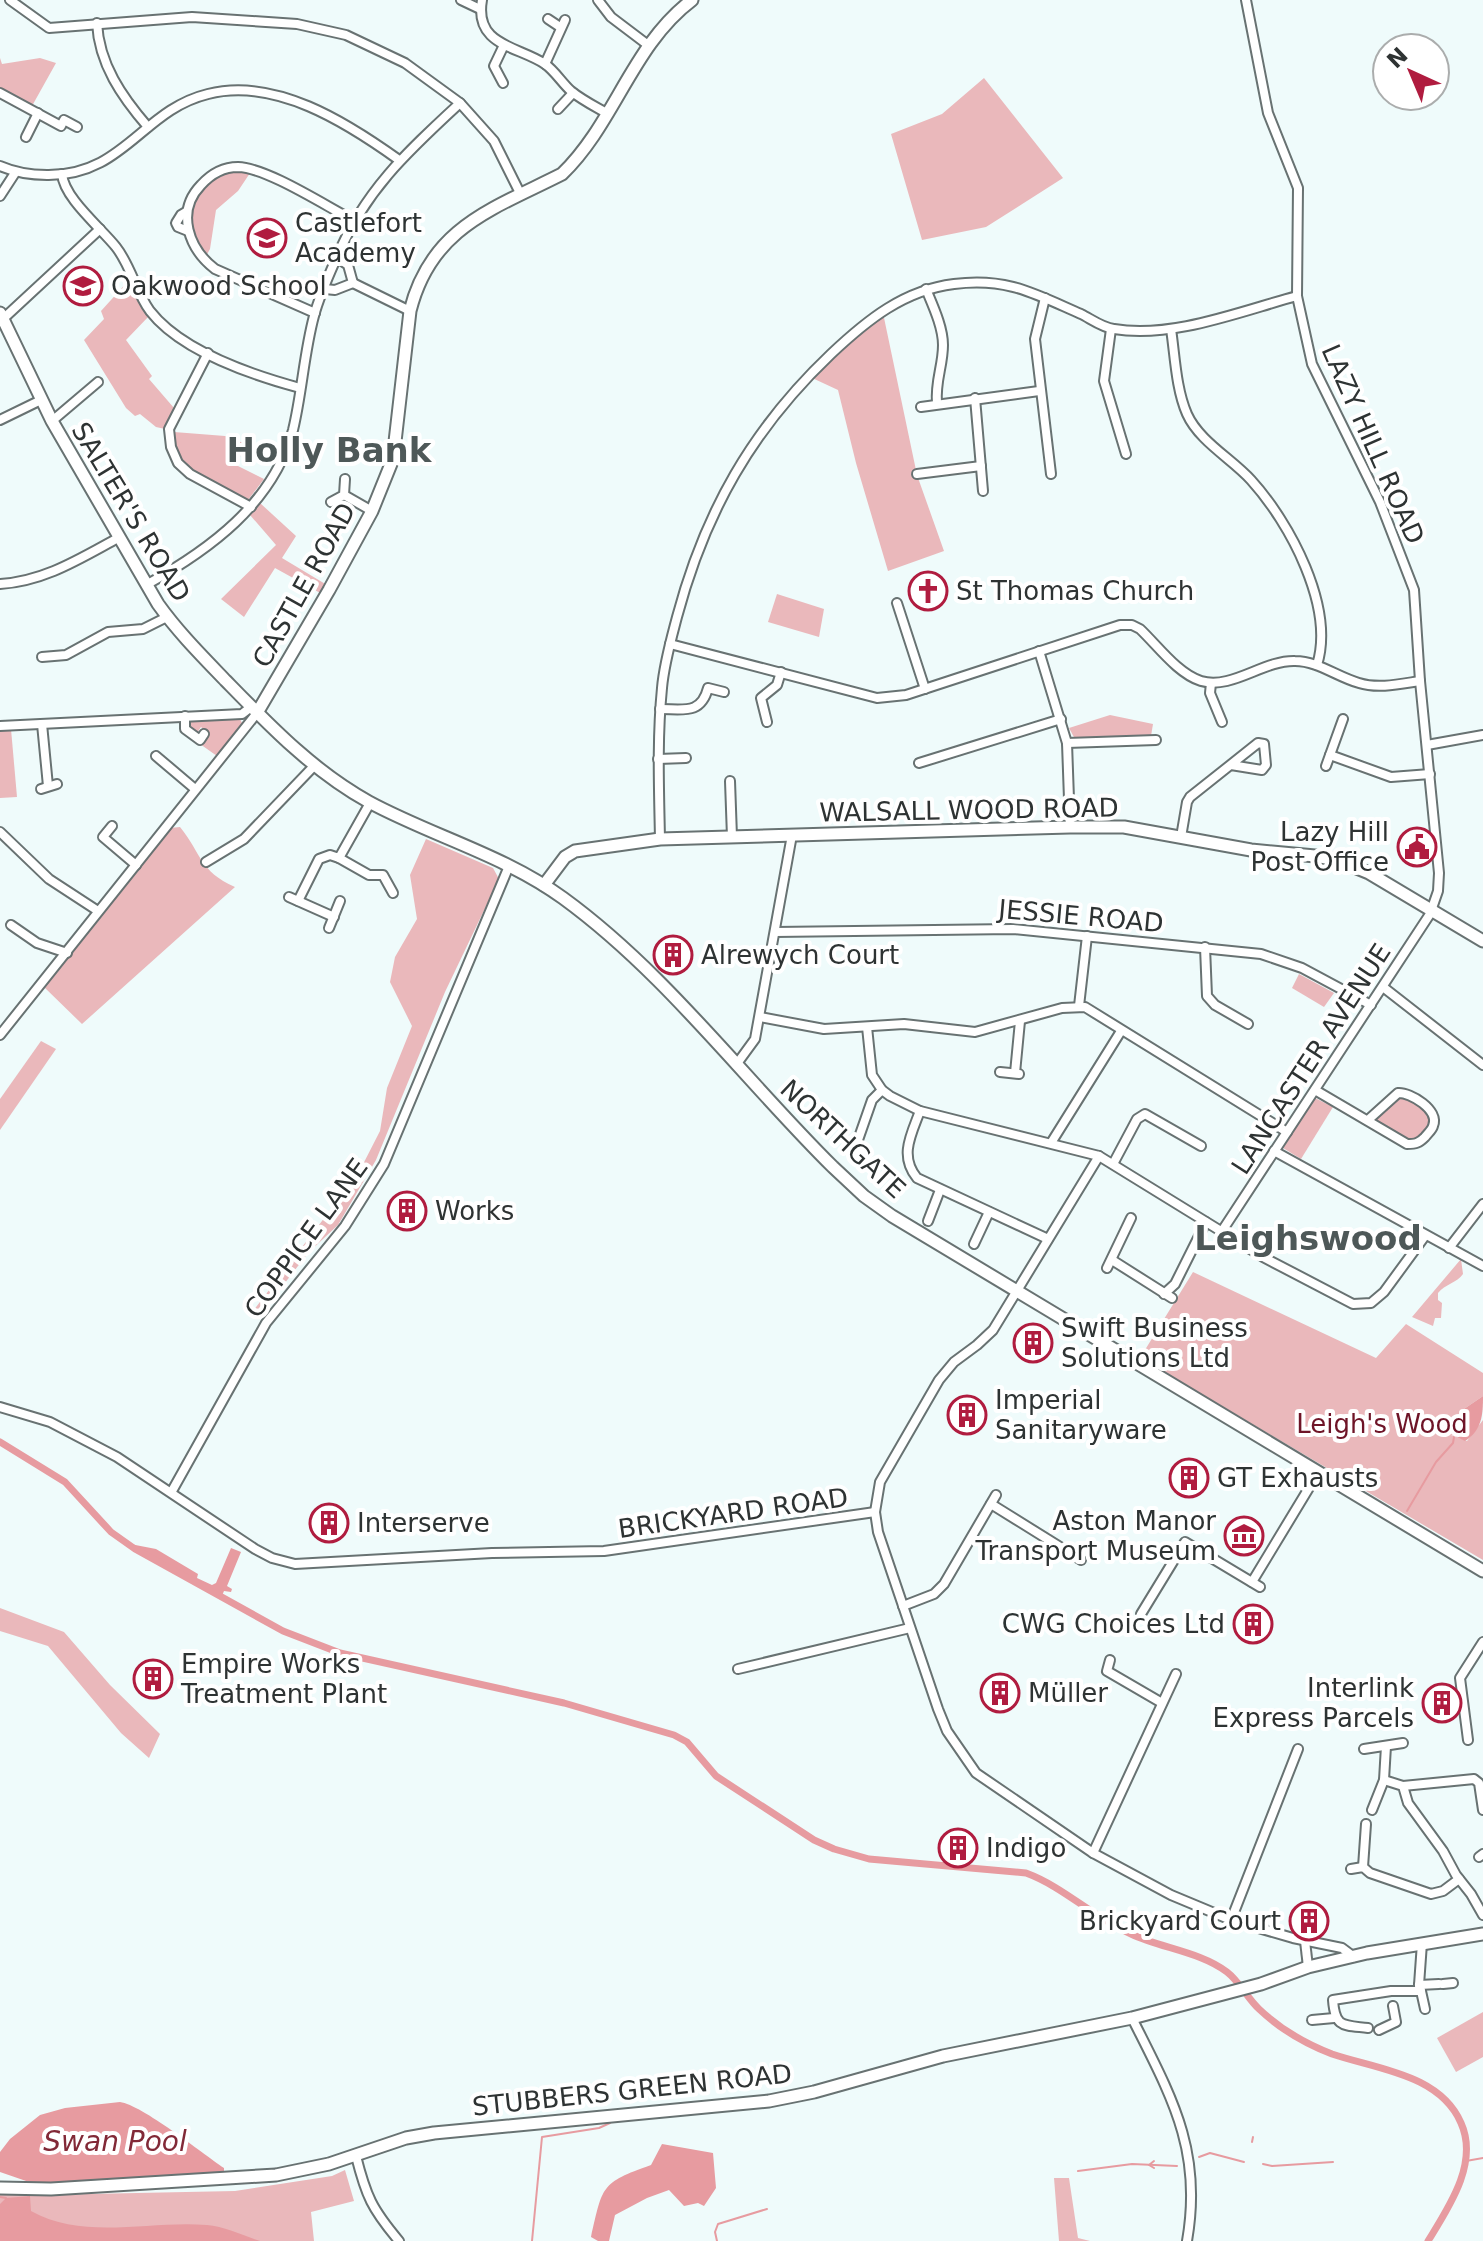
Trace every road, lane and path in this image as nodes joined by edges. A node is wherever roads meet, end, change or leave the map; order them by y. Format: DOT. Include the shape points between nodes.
graph roads {
  1 [pos="9,0"];
  2 [pos="461,0"];
  3 [pos="692,0"];
  4 [pos="1246,0"];
  5 [pos="604,2"];
  6 [pos="0,3"];
  7 [pos="481,4"];
  8 [pos="548,19"];
  9 [pos="97,23"];
  10 [pos="504,45"];
  11 [pos="648,45"];
  12 [pos="545,64"];
  13 [pos="503,77"];
  14 [pos="0,93"];
  15 [pos="573,93"];
  16 [pos="460,103"];
  17 [pos="556,111"];
  18 [pos="38,113"];
  19 [pos="608,114"];
  20 [pos="77,127"];
  21 [pos="148,127"];
  22 [pos="26,137"];
  23 [pos="399,160"];
  24 [pos="0,166"];
  25 [pos="15,173"];
  26 [pos="62,174"];
  27 [pos="520,193"];
  28 [pos="4,196"];
  29 [pos="355,221"];
  30 [pos="100,229"];
  31 [pos="336,257"];
  32 [pos="353,283"];
  33 [pos="325,289"];
  34 [pos="926,289"];
  35 [pos="1297,296"];
  36 [pos="1045,298"];
  37 [pos="410,311"];
  38 [pos="315,313"];
  39 [pos="2,315"];
  40 [pos="1111,329"];
  41 [pos="1171,329"];
  42 [pos="208,353"];
  43 [pos="98,382"];
  44 [pos="300,388"];
  45 [pos="1039,391"];
  46 [pos="975,398"];
  47 [pos="41,400"];
  48 [pos="937,403"];
  49 [pos="921,407"];
  50 [pos="0,420"];
  51 [pos="52,421"];
  52 [pos="1123,440"];
  53 [pos="1113,443"];
  54 [pos="1126,454"];
  55 [pos="981,466"];
  56 [pos="1053,469"];
  57 [pos="917,474"];
  58 [pos="345,479"];
  59 [pos="983,491"];
  60 [pos="344,495"];
  61 [pos="331,502"];
  62 [pos="251,507"];
  63 [pos="372,511"];
  64 [pos="118,538"];
  65 [pos="0,584"];
  66 [pos="146,585"];
  67 [pos="897,603"];
  68 [pos="167,617"];
  69 [pos="670,644"];
  70 [pos="1039,651"];
  71 [pos="42,657"];
  72 [pos="1317,665"];
  73 [pos="781,672"];
  74 [pos="1420,681"];
  75 [pos="1211,683"];
  76 [pos="925,689"];
  77 [pos="724,692"];
  78 [pos="660,709"];
  79 [pos="254,710"];
  80 [pos="185,716"];
  81 [pos="1061,719"];
  82 [pos="1343,719"];
  83 [pos="767,722"];
  84 [pos="1222,722"];
  85 [pos="42,724"];
  86 [pos="0,726"];
  87 [pos="1155,729"];
  88 [pos="204,734"];
  89 [pos="1483,735"];
  90 [pos="1067,743"];
  91 [pos="1427,745"];
  92 [pos="1330,755"];
  93 [pos="156,756"];
  94 [pos="686,758"];
  95 [pos="658,759"];
  96 [pos="919,763"];
  97 [pos="1231,765"];
  98 [pos="314,766"];
  99 [pos="1326,766"];
  100 [pos="1430,774"];
  101 [pos="730,781"];
  102 [pos="49,786"];
  103 [pos="195,789"];
  104 [pos="370,803"];
  105 [pos="112,826"];
  106 [pos="1070,827"];
  107 [pos="0,832"];
  108 [pos="792,835"];
  109 [pos="732,837"];
  110 [pos="1181,837"];
  111 [pos="660,839"];
  112 [pos="339,858"];
  113 [pos="206,862"];
  114 [pos="136,865"];
  115 [pos="509,866"];
  116 [pos="392,867"];
  117 [pos="383,875"];
  118 [pos="544,885"];
  119 [pos="393,893"];
  120 [pos="340,901"];
  121 [pos="1431,908"];
  122 [pos="98,911"];
  123 [pos="334,917"];
  124 [pos="11,925"];
  125 [pos="329,928"];
  126 [pos="775,932"];
  127 [pos="1087,936"];
  128 [pos="1483,941"];
  129 [pos="1205,947"];
  130 [pos="67,953"];
  131 [pos="1383,987"];
  132 [pos="1371,1005"];
  133 [pos="1079,1006"];
  134 [pos="760,1017"];
  135 [pos="1020,1021"];
  136 [pos="1248,1024"];
  137 [pos="867,1027"];
  138 [pos="1,1030"];
  139 [pos="1121,1031"];
  140 [pos="736,1065"];
  141 [pos="1483,1065"];
  142 [pos="1000,1072"];
  143 [pos="882,1090"];
  144 [pos="1315,1090"];
  145 [pos="920,1111"];
  146 [pos="1368,1120"];
  147 [pos="1287,1132"];
  148 [pos="858,1140"];
  149 [pos="1051,1143"];
  150 [pos="1201,1146"];
  151 [pos="1274,1151"];
  152 [pos="1099,1156"];
  153 [pos="1113,1164"];
  154 [pos="940,1190"];
  155 [pos="1483,1204"];
  156 [pos="989,1212"];
  157 [pos="928,1221"];
  158 [pos="1206,1222"];
  159 [pos="1131,1224"];
  160 [pos="1222,1231"];
  161 [pos="1425,1236"];
  162 [pos="1048,1239"];
  163 [pos="974,1244"];
  164 [pos="1449,1248"];
  165 [pos="1483,1266"];
  166 [pos="1015,1292"];
  167 [pos="0,1407"];
  168 [pos="1318,1473"];
  169 [pos="172,1491"];
  170 [pos="996,1495"];
  171 [pos="991,1504"];
  172 [pos="875,1512"];
  173 [pos="1081,1560"];
  174 [pos="1483,1571"];
  175 [pos="903,1606"];
  176 [pos="1141,1614"];
  177 [pos="910,1628"];
  178 [pos="1483,1642"];
  179 [pos="1110,1660"];
  180 [pos="738,1669"];
  181 [pos="1176,1674"];
  182 [pos="1162,1703"];
  183 [pos="1468,1740"];
  184 [pos="1403,1743"];
  185 [pos="1386,1746"];
  186 [pos="1298,1749"];
  187 [pos="1364,1749"];
  188 [pos="1384,1780"];
  189 [pos="1403,1786"];
  190 [pos="1372,1810"];
  191 [pos="1483,1810"];
  192 [pos="1366,1824"];
  193 [pos="1093,1853"];
  194 [pos="1363,1867"];
  195 [pos="1351,1869"];
  196 [pos="1459,1879"];
  197 [pos="1483,1915"];
  198 [pos="1231,1920"];
  199 [pos="1483,1934"];
  200 [pos="1305,1941"];
  201 [pos="1422,1943"];
  202 [pos="1354,1957"];
  203 [pos="1308,1967"];
  204 [pos="1453,1983"];
  205 [pos="1420,1988"];
  206 [pos="1393,2000"];
  207 [pos="1425,2009"];
  208 [pos="1132,2018"];
  209 [pos="1334,2018"];
  210 [pos="1312,2020"];
  211 [pos="1368,2028"];
  212 [pos="1379,2030"];
  213 [pos="356,2156"];
  214 [pos="0,2188"];
  215 [pos="399,2241"];
  216 [pos="1187,2241"];
  1 -- 6 [label="street"];
  1 -- 9 [label="street" via="49,28"];
  2 -- 7 [label="street"];
  3 -- 11 [label="street, CASTLE ROAD"];
  4 -- 35 [label="street, LAZY HILL ROAD" via="1268,113 1298,188"];
  5 -- 11 [label="street" via="623,28"];
  7 -- 10 [label="street" via="487,29"];
  8 -- 12 [label="street" via="562,23"];
  9 -- 16 [label="street" via="192,17 326,29 385,52"];
  9 -- 21 [label="street" via="109,72"];
  10 -- 12 [label="street"];
  10 -- 13 [label="street" via="494,66"];
  11 -- 19 [label="street, CASTLE ROAD"];
  12 -- 15 [label="street"];
  14 -- 18 [label="street"];
  15 -- 17 [label="street"];
  15 -- 19 [label="street"];
  16 -- 23 [label="street"];
  16 -- 27 [label="street" via="494,141"];
  18 -- 20 [label="street" via="61,126 64,120"];
  18 -- 22 [label="street"];
  19 -- 27 [label="street, CASTLE ROAD" via="562,174"];
  21 -- 23 [label="street" via="192,99 245,90 305,106 364,134"];
  21 -- 26 [label="street" via="109,160"];
  23 -- 29 [label="street"];
  24 -- 25 [label="street"];
  25 -- 26 [label="street"];
  25 -- 28 [label="street"];
  26 -- 30 [label="street" via="65,188"];
  27 -- 37 [label="street, CASTLE ROAD" via="452,236 431,260"];
  29 -- 31 [label="street"];
  29 -- 38 [label="street" via="262,173 239,167 210,176 197,188 186,212 193,246 215,269"];
  30 -- 39 [label="street"];
  30 -- 42 [label="street" via="121,253 158,320"];
  31 -- 32 [label="street" via="348,265"];
  31 -- 33 [label="street"];
  32 -- 33 [label="street"];
  32 -- 37 [label="street"];
  33 -- 38 [label="street"];
  34 -- 36 [label="street" via="984,282 1013,285"];
  34 -- 48 [label="street" via="943,336"];
  34 -- 69 [label="street" via="881,311 849,338 806,378 759,434 704,534"];
  35 -- 41 [label="street"];
  35 -- 74 [label="street, LAZY HILL ROAD" via="1312,364 1380,502 1414,590"];
  36 -- 40 [label="street"];
  36 -- 45 [label="street" via="1035,339"];
  37 -- 63 [label="street, CASTLE ROAD" via="396,447"];
  38 -- 44 [label="street"];
  39 -- 47 [label="street, SALTER'S ROAD"];
  40 -- 41 [label="street"];
  40 -- 52 [label="street" via="1104,381"];
  41 -- 72 [label="street" via="1187,414 1269,502 1308,573 1322,630"];
  42 -- 44 [label="street"];
  42 -- 62 [label="street" via="169,429 171,447 190,474"];
  43 -- 51 [label="street" via="84,386"];
  44 -- 62 [label="street" via="287,447"];
  45 -- 46 [label="street"];
  45 -- 56 [label="street"];
  46 -- 48 [label="street"];
  46 -- 55 [label="street"];
  47 -- 50 [label="street"];
  47 -- 51 [label="street, SALTER'S ROAD"];
  48 -- 49 [label="street"];
  51 -- 64 [label="street, SALTER'S ROAD"];
  52 -- 53 [label="street"];
  52 -- 54 [label="street"];
  55 -- 57 [label="street"];
  55 -- 59 [label="street"];
  58 -- 60 [label="street"];
  60 -- 61 [label="street"];
  60 -- 63 [label="street"];
  62 -- 66 [label="street" via="217,540"];
  63 -- 79 [label="street, CASTLE ROAD"];
  64 -- 65 [label="street" via="52,574"];
  64 -- 66 [label="street, SALTER'S ROAD"];
  66 -- 68 [label="street, SALTER'S ROAD"];
  67 -- 76 [label="street"];
  68 -- 71 [label="street" via="143,629 108,632 66,655"];
  68 -- 79 [label="street, SALTER'S ROAD"];
  69 -- 73 [label="street"];
  69 -- 78 [label="street"];
  70 -- 75 [label="street" via="1132,625 1183,670"];
  70 -- 76 [label="street"];
  70 -- 81 [label="street"];
  72 -- 74 [label="street" via="1376,686"];
  72 -- 75 [label="street" via="1281,662"];
  73 -- 76 [label="street" via="877,698"];
  73 -- 83 [label="street" via="777,685 761,698"];
  74 -- 91 [label="street, LAZY HILL ROAD"];
  75 -- 84 [label="street"];
  77 -- 78 [label="street" via="708,688 705,700 694,709"];
  78 -- 95 [label="street"];
  79 -- 80 [label="street"];
  79 -- 98 [label="street, NORTHGATE"];
  79 -- 103 [label="street"];
  80 -- 85 [label="street"];
  80 -- 88 [label="street" via="185,729 200,740"];
  81 -- 90 [label="street"];
  81 -- 96 [label="street"];
  82 -- 92 [label="street"];
  85 -- 86 [label="street"];
  85 -- 102 [label="street"];
  87 -- 90 [label="street" via="1156,742"];
  89 -- 91 [label="street"];
  90 -- 106 [label="street"];
  91 -- 100 [label="street, LAZY HILL ROAD"];
  92 -- 99 [label="street"];
  92 -- 100 [label="street" via="1391,777"];
  93 -- 103 [label="street"];
  94 -- 95 [label="street"];
  95 -- 111 [label="street"];
  97 -- 97 [label="street" via="1258,743 1264,744 1262,770"];
  97 -- 110 [label="street" via="1188,799"];
  98 -- 104 [label="street, NORTHGATE"];
  98 -- 113 [label="street" via="244,839"];
  100 -- 121 [label="street, LAZY HILL ROAD" via="1439,873"];
  101 -- 109 [label="street"];
  103 -- 114 [label="street"];
  104 -- 112 [label="street"];
  104 -- 115 [label="street, NORTHGATE"];
  105 -- 114 [label="street" via="103,837"];
  106 -- 108 [label="street, WALSALL WOOD ROAD"];
  106 -- 110 [label="street, WALSALL WOOD ROAD" via="1124,827"];
  107 -- 122 [label="street" via="49,879"];
  108 -- 109 [label="street, WALSALL WOOD ROAD"];
  108 -- 126 [label="street"];
  109 -- 111 [label="street, WALSALL WOOD ROAD"];
  110 -- 121 [label="street, WALSALL WOOD ROAD" via="1337,860"];
  111 -- 118 [label="street, WALSALL WOOD ROAD" via="575,851"];
  112 -- 117 [label="street" via="369,875"];
  112 -- 123 [label="street" via="319,859 293,899"];
  114 -- 122 [label="street"];
  115 -- 118 [label="street, NORTHGATE"];
  115 -- 169 [label="street, COPPICE LANE" via="384,1164 345,1226 266,1323"];
  116 -- 117 [label="street"];
  117 -- 119 [label="street"];
  118 -- 140 [label="street, NORTHGATE" via="630,953"];
  120 -- 123 [label="street"];
  121 -- 128 [label="street, WALSALL WOOD ROAD"];
  121 -- 131 [label="street, LANCASTER AVENUE"];
  122 -- 130 [label="street"];
  123 -- 125 [label="street"];
  124 -- 130 [label="street" via="37,943"];
  126 -- 127 [label="street, JESSIE ROAD" via="1013,929"];
  126 -- 134 [label="street"];
  127 -- 129 [label="street, JESSIE ROAD"];
  127 -- 133 [label="street"];
  129 -- 132 [label="street, JESSIE ROAD" via="1281,959"];
  129 -- 136 [label="street" via="1207,996"];
  130 -- 138 [label="street"];
  131 -- 132 [label="street, LANCASTER AVENUE"];
  131 -- 141 [label="street"];
  132 -- 144 [label="street, LANCASTER AVENUE"];
  133 -- 135 [label="street"];
  133 -- 139 [label="street"];
  134 -- 137 [label="street" via="824,1029"];
  134 -- 140 [label="street" via="755,1039"];
  135 -- 137 [label="street" via="975,1032 904,1024"];
  135 -- 142 [label="street" via="1017,1073"];
  137 -- 143 [label="street" via="870,1068"];
  139 -- 147 [label="street"];
  139 -- 149 [label="street"];
  140 -- 166 [label="street, NORTHGATE" via="864,1196"];
  143 -- 145 [label="street"];
  143 -- 148 [label="street" via="872,1100"];
  144 -- 146 [label="street"];
  144 -- 147 [label="street, LANCASTER AVENUE"];
  145 -- 149 [label="street"];
  145 -- 154 [label="street" via="906,1150 908,1166 917,1178"];
  146 -- 146 [label="street" via="1414,1144 1433,1126 1434,1117 1398,1093"];
  147 -- 151 [label="street, LANCASTER AVENUE"];
  149 -- 152 [label="street"];
  150 -- 153 [label="street" via="1145,1114 1137,1119"];
  151 -- 160 [label="street, LANCASTER AVENUE"];
  151 -- 161 [label="street"];
  152 -- 153 [label="street"];
  152 -- 162 [label="street"];
  153 -- 158 [label="street"];
  154 -- 156 [label="street"];
  154 -- 157 [label="street"];
  155 -- 164 [label="street"];
  156 -- 162 [label="street"];
  156 -- 163 [label="street"];
  158 -- 159 [label="street" via="1168,1296 1109,1264"];
  158 -- 160 [label="street"];
  160 -- 161 [label="street" via="1358,1306 1384,1292"];
  161 -- 164 [label="street"];
  162 -- 166 [label="street"];
  164 -- 165 [label="street"];
  166 -- 168 [label="street, NORTHGATE"];
  166 -- 172 [label="street" via="990,1333 939,1380 884,1472"];
  167 -- 169 [label="street, BRICKYARD ROAD" via="50,1422"];
  168 -- 174 [label="street, NORTHGATE"];
  168 -- 176 [label="street" via="1256,1585 1185,1542"];
  169 -- 172 [label="street, BRICKYARD ROAD" via="255,1549 295,1564 604,1551"];
  170 -- 171 [label="street"];
  171 -- 173 [label="street"];
  171 -- 175 [label="street" via="944,1584 934,1594"];
  172 -- 175 [label="street, BRICKYARD ROAD"];
  175 -- 177 [label="street, BRICKYARD ROAD"];
  177 -- 180 [label="street"];
  177 -- 193 [label="street, BRICKYARD ROAD" via="947,1731 976,1773"];
  178 -- 183 [label="street" via="1460,1678"];
  179 -- 182 [label="street" via="1107,1671"];
  181 -- 182 [label="street"];
  182 -- 193 [label="street"];
  184 -- 185 [label="street"];
  185 -- 187 [label="street"];
  185 -- 188 [label="street"];
  186 -- 198 [label="street"];
  188 -- 189 [label="street"];
  188 -- 190 [label="street"];
  189 -- 191 [label="street" via="1474,1779"];
  189 -- 196 [label="street" via="1408,1803"];
  192 -- 194 [label="street"];
  193 -- 198 [label="street, BRICKYARD ROAD"];
  194 -- 195 [label="street"];
  194 -- 196 [label="street" via="1431,1894"];
  196 -- 197 [label="street"];
  198 -- 200 [label="street, BRICKYARD ROAD"];
  199 -- 201 [label="street, STUBBERS GREEN ROAD"];
  200 -- 202 [label="street, BRICKYARD ROAD" via="1342,1948"];
  200 -- 203 [label="street"];
  201 -- 202 [label="street, STUBBERS GREEN ROAD"];
  201 -- 205 [label="street"];
  202 -- 203 [label="street, STUBBERS GREEN ROAD"];
  203 -- 208 [label="street, STUBBERS GREEN ROAD"];
  204 -- 205 [label="street"];
  205 -- 206 [label="street"];
  205 -- 207 [label="street"];
  206 -- 209 [label="street" via="1333,2000"];
  206 -- 212 [label="street" via="1396,2022"];
  208 -- 213 [label="street, STUBBERS GREEN ROAD" via="957,2053 769,2101 434,2133"];
  208 -- 216 [label="street" via="1182,2126 1192,2186"];
  209 -- 210 [label="street"];
  209 -- 211 [label="street"];
  213 -- 214 [label="street, STUBBERS GREEN ROAD" via="293,2173 238,2179"];
  213 -- 215 [label="street" via="369,2202"];
}
